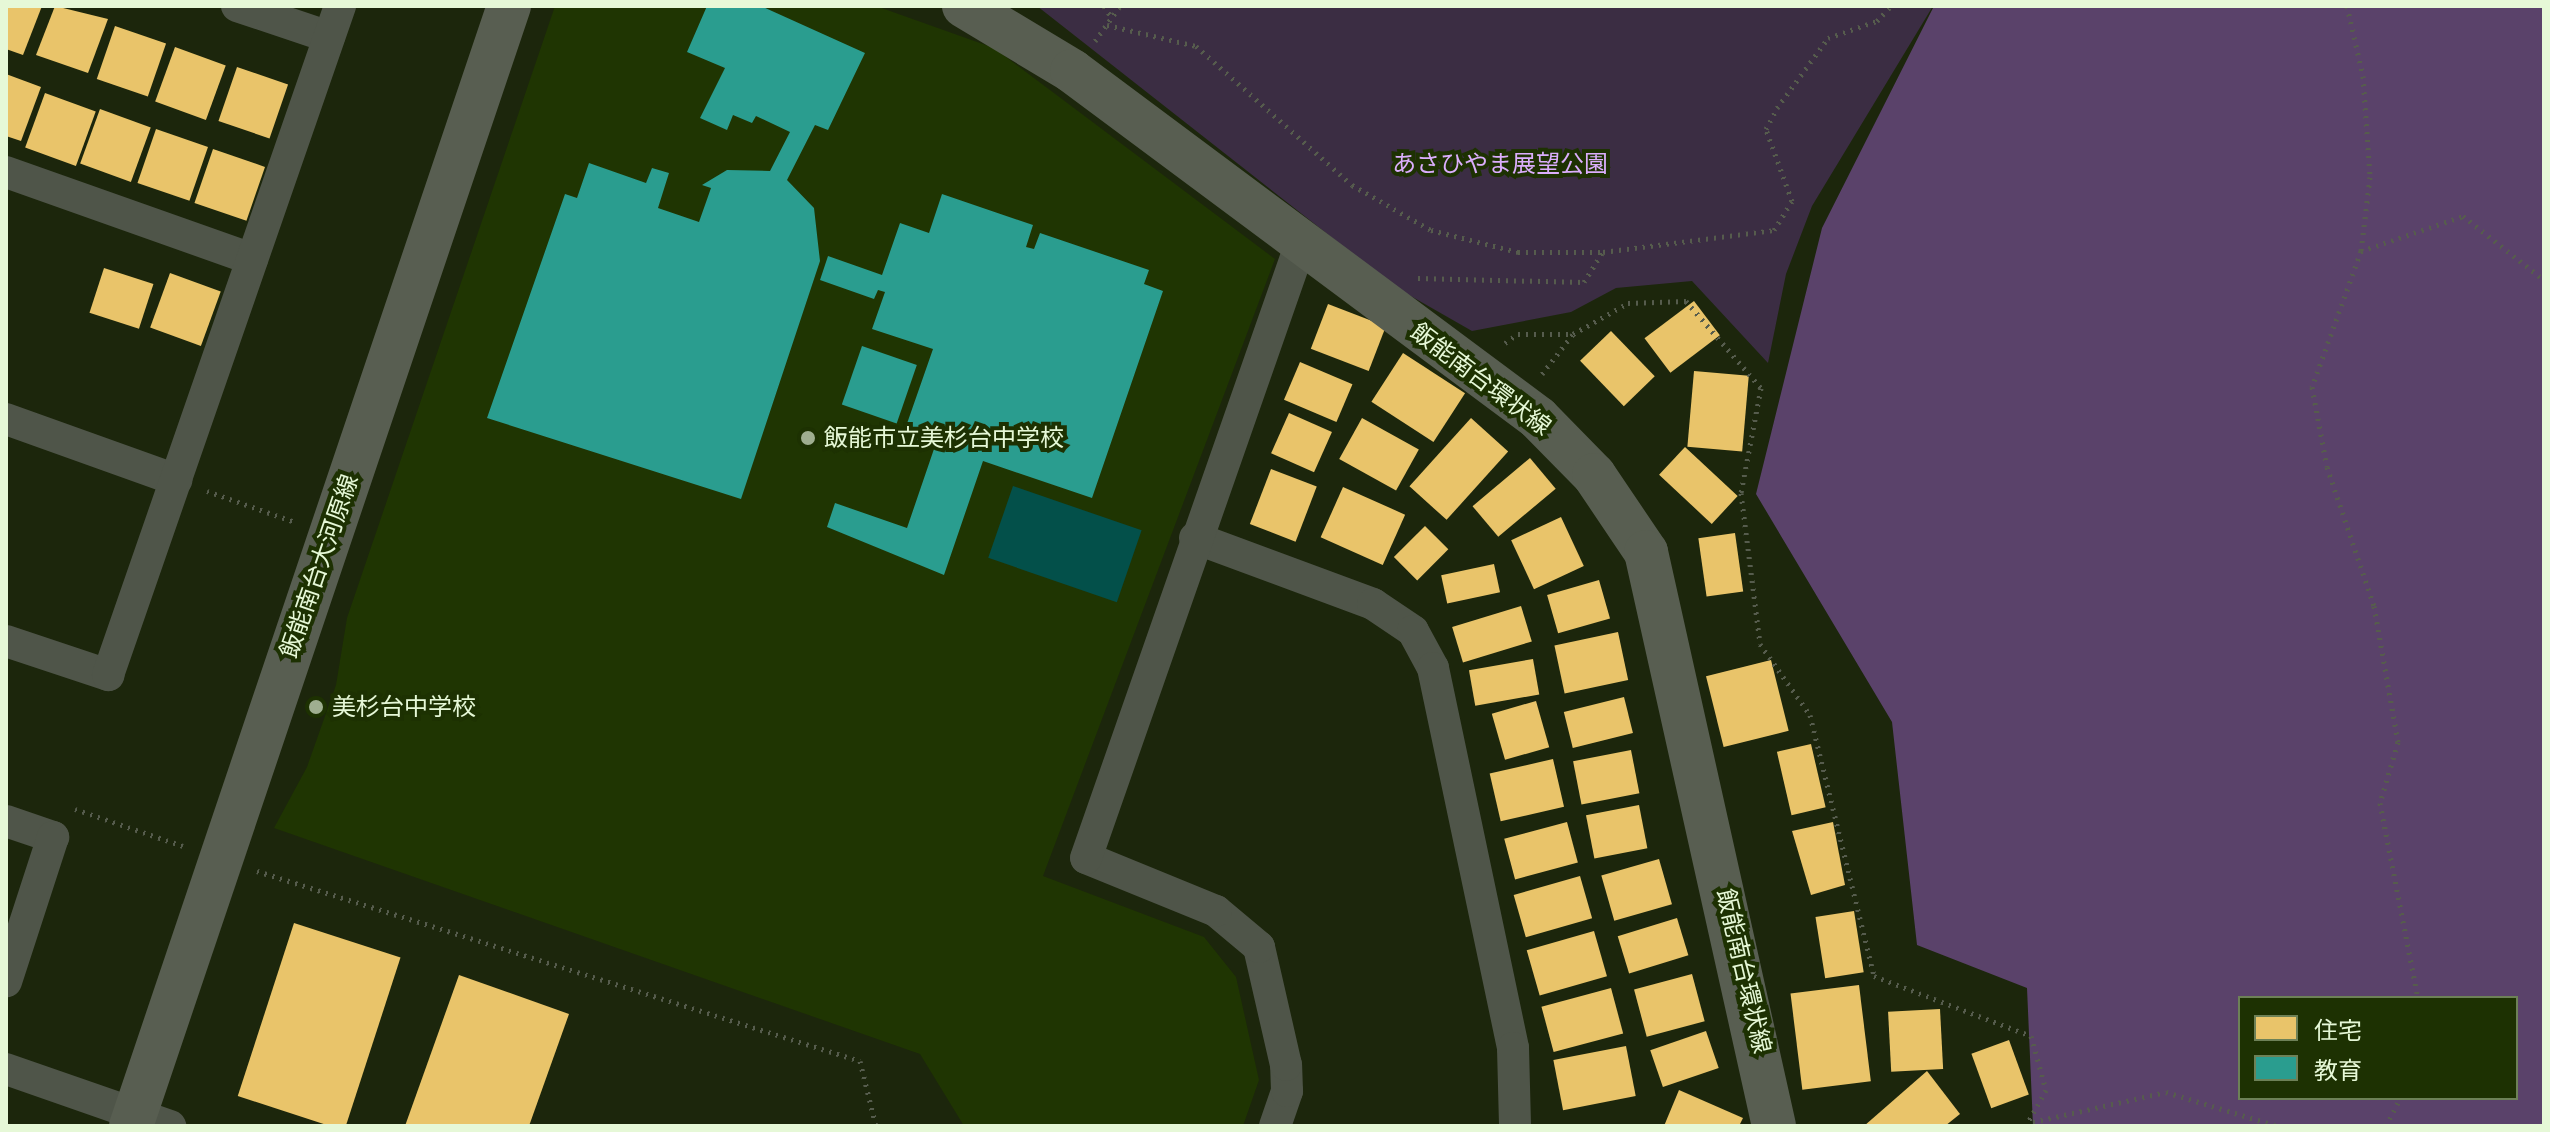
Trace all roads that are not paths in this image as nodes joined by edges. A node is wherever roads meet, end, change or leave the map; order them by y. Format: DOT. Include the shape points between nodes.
graph roads {
  1 [pos="237,6"];
  2 [pos="340,6"];
  3 [pos="509,6"];
  4 [pos="964,6"];
  5 [pos="329,37"];
  6 [pos="6,172"];
  7 [pos="1300,246"];
  8 [pos="252,259"];
  9 [pos="6,419"];
  10 [pos="176,480"];
  11 [pos="1195,538"];
  12 [pos="6,641"];
  13 [pos="6,821"];
  14 [pos="6,982"];
  15 [pos="6,1069"];
  16 [pos="145,1122"];
  17 [pos="1518,1125"];
  18 [pos="1275,1126"];
  19 [pos="1774,1126"];
  1 -- 5 [label="street"];
  2 -- 5 [label="street"];
  3 -- 16 [label="street, 飯能南台大河原線" via="221,860"];
  4 -- 7 [label="street, 飯能南台環状線" via="1072,71"];
  5 -- 8 [label="street"];
  6 -- 8 [label="street"];
  7 -- 11 [label="street"];
  7 -- 19 [label="street, 飯能南台環状線" via="1519,404 1594,475 1646,552"];
  8 -- 10 [label="street"];
  9 -- 10 [label="street"];
  10 -- 12 [label="street" via="108,675"];
  11 -- 17 [label="street" via="1373,604 1413,631 1433,668 1513,1048"];
  11 -- 18 [label="street" via="1086,858 1216,911 1259,947 1286,1065 1287,1091"];
  13 -- 14 [label="street" via="53,837"];
  15 -- 16 [label="street"];
}
